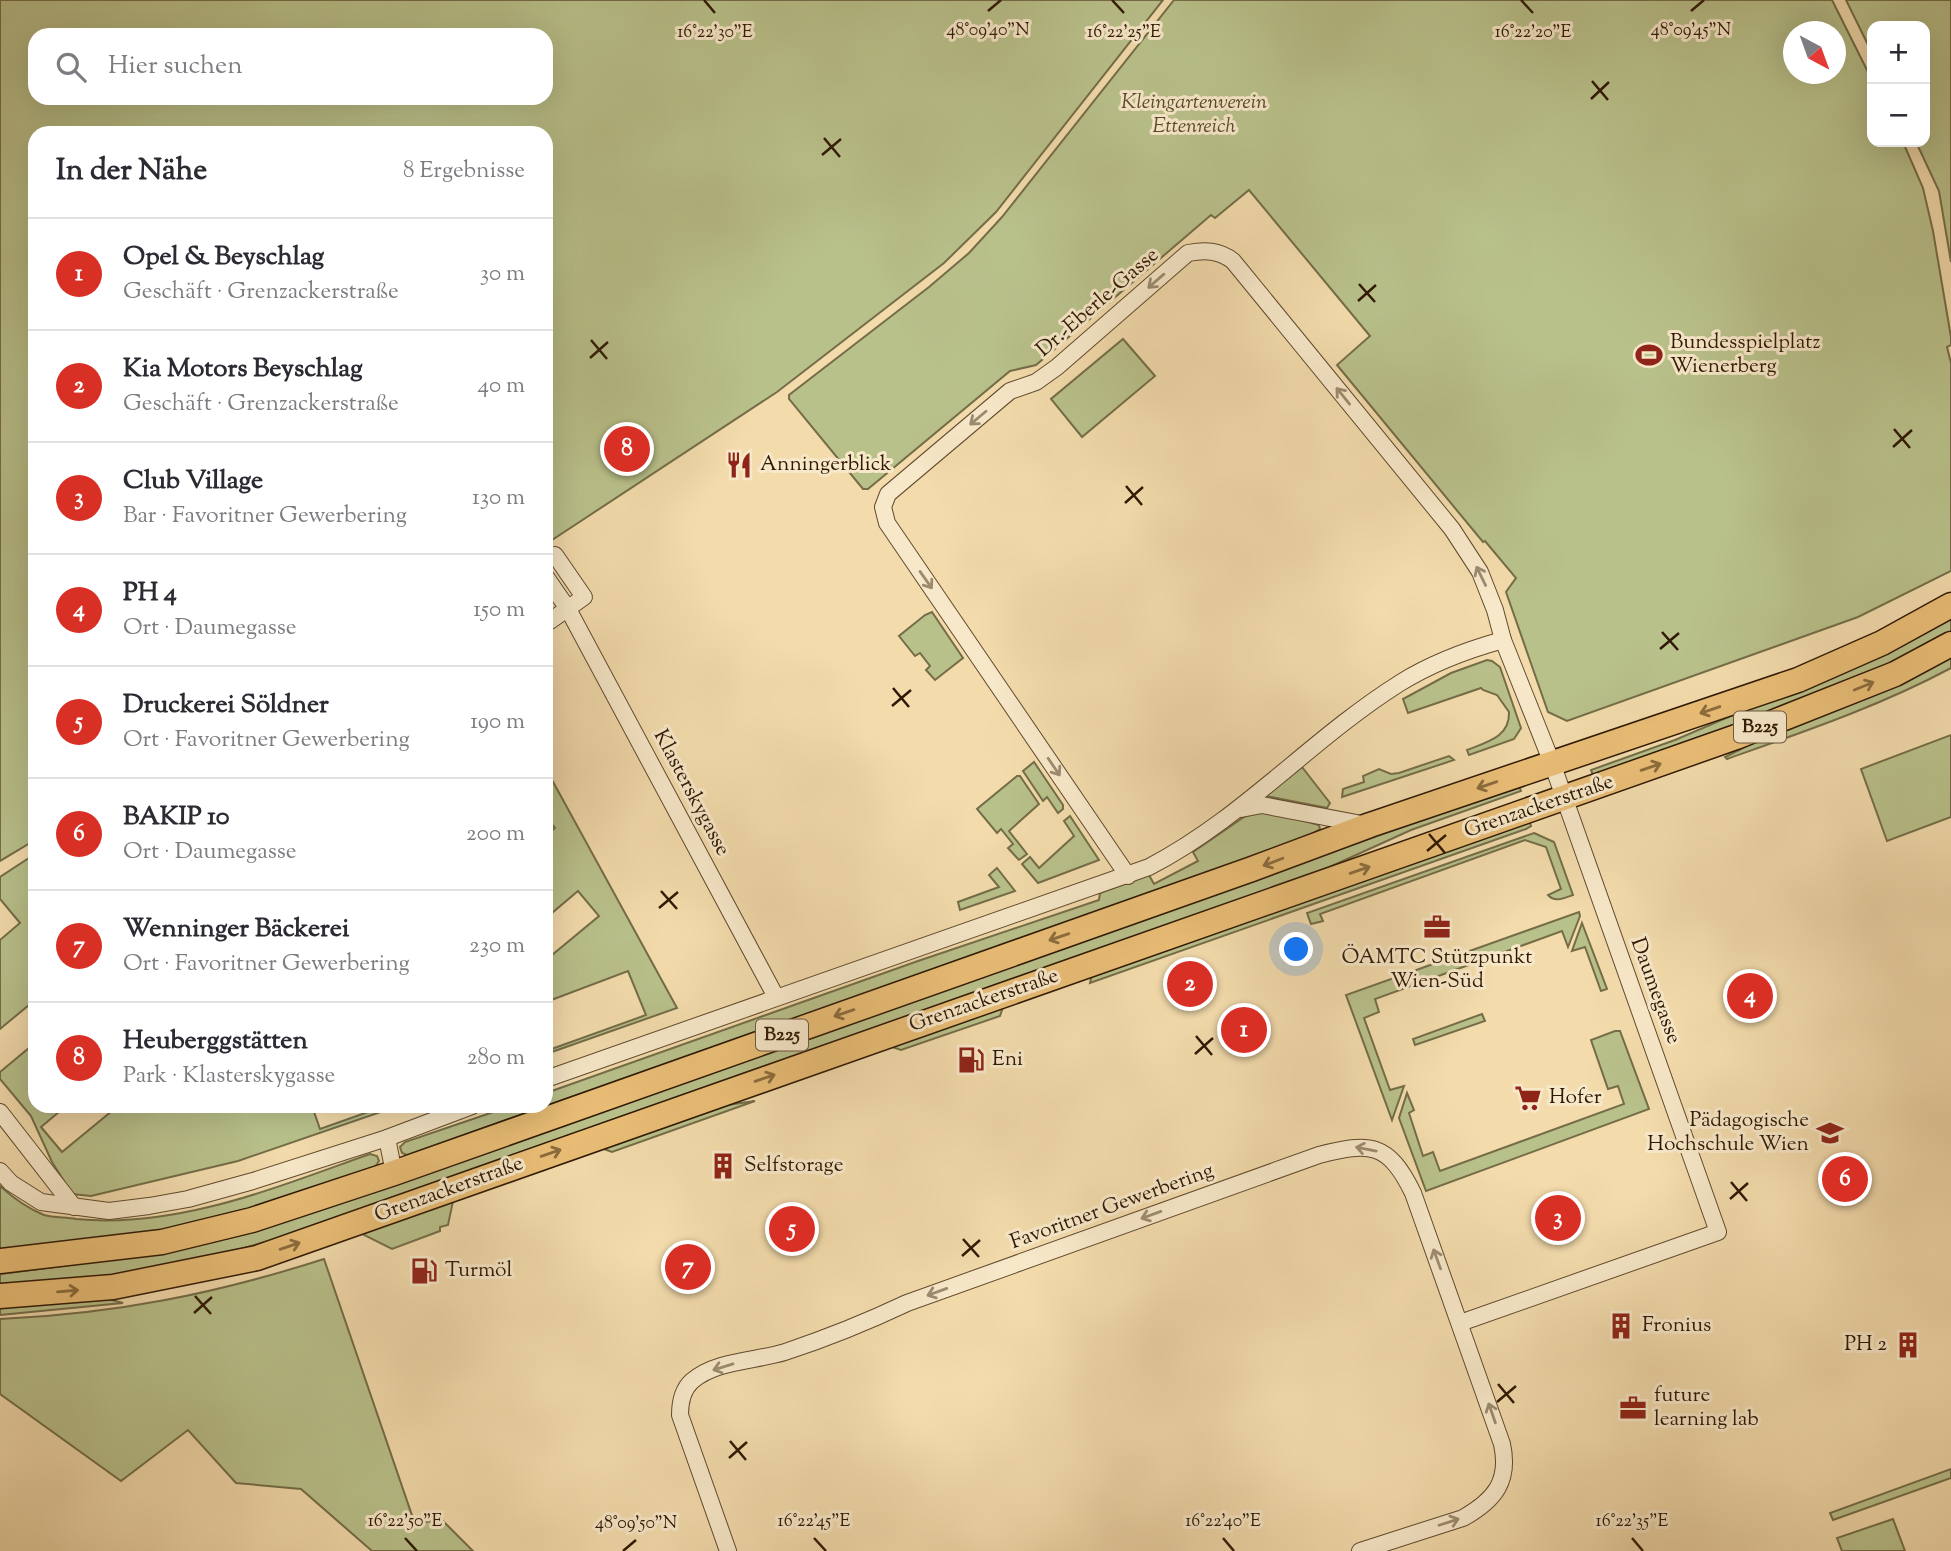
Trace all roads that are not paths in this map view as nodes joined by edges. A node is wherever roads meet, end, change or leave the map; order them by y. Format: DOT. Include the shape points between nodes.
graph roads {
  1 [pos="553,556"];
  2 [pos="553,588"];
  3 [pos="1951,606"];
  4 [pos="568,609"];
  5 [pos="553,619"];
  6 [pos="1503,640"];
  7 [pos="1951,644"];
  8 [pos="1552,763"];
  9 [pos="1564,798"];
  10 [pos="1240,809"];
  11 [pos="1370,825"];
  12 [pos="1128,876"];
  13 [pos="776,997"];
  14 [pos="553,1077"];
  15 [pos="0,1112"];
  16 [pos="453,1113"];
  17 [pos="387,1138"];
  18 [pos="0,1171"];
  19 [pos="394,1173"];
  20 [pos="75,1207"];
  21 [pos="0,1261"];
  22 [pos="0,1296"];
  23 [pos="1460,1324"];
  24 [pos="728,1551"];
  25 [pos="1360,1551"];
  1 -- 4 [label="street" via="584,597"];
  2 -- 4 [label="street, Klasterskygasse"];
  3 -- 8 [label="main road, Grenzackerstraße / B225, one-way" via="1798,680"];
  4 -- 5 [label="street"];
  4 -- 13 [label="street, Klasterskygasse"];
  6 -- 8 [label="street, Grenzackerstraße"];
  6 -- 10 [label="street" via="1448,657 1402,681"];
  6 -- 12 [label="street, Dr.-Eberle-Gasse, one-way" via="1480,572 1452,529 1339,390 1233,261 1214,251 1188,253 1057,367 1036,382 1010,391 888,494 883,507 887,523"];
  9 -- 7 [label="main road, Grenzackerstraße / B225, one-way" via="1895,674"];
  8 -- 9 [label="street, Daumegasse"];
  8 -- 11 [label="main road, Grenzackerstraße / B225, one-way"];
  22 -- 9 [label="main road, Grenzackerstraße / B225, one-way" via="113,1287 257,1258"];
  9 -- 23 [label="street, Daumegasse" via="1718,1232"];
  10 -- 11 [label="street" via="1262,805"];
  10 -- 12 [label="street" via="1178,852"];
  11 -- 19 [label="main road, Grenzackerstraße / B225, one-way"];
  12 -- 13 [label="street"];
  13 -- 14 [label="street"];
  15 -- 20 [label="street"];
  16 -- 17 [label="street"];
  17 -- 19 [label="street, Grenzackerstraße"];
  17 -- 20 [label="street" via="188,1199 109,1211"];
  18 -- 20 [label="street" via="41,1202"];
  19 -- 21 [label="main road, Grenzackerstraße / B225" via="252,1220 163,1242"];
  23 -- 24 [label="street, Favoritner Gewerbering, one-way" via="1413,1193 1398,1166 1382,1152 1362,1146 1320,1155 907,1303 795,1348 700,1375 684,1392 680,1415"];
  25 -- 23 [label="street, Favoritner Gewerbering, one-way" via="1463,1518 1486,1502 1503,1480 1502,1444"];
}
